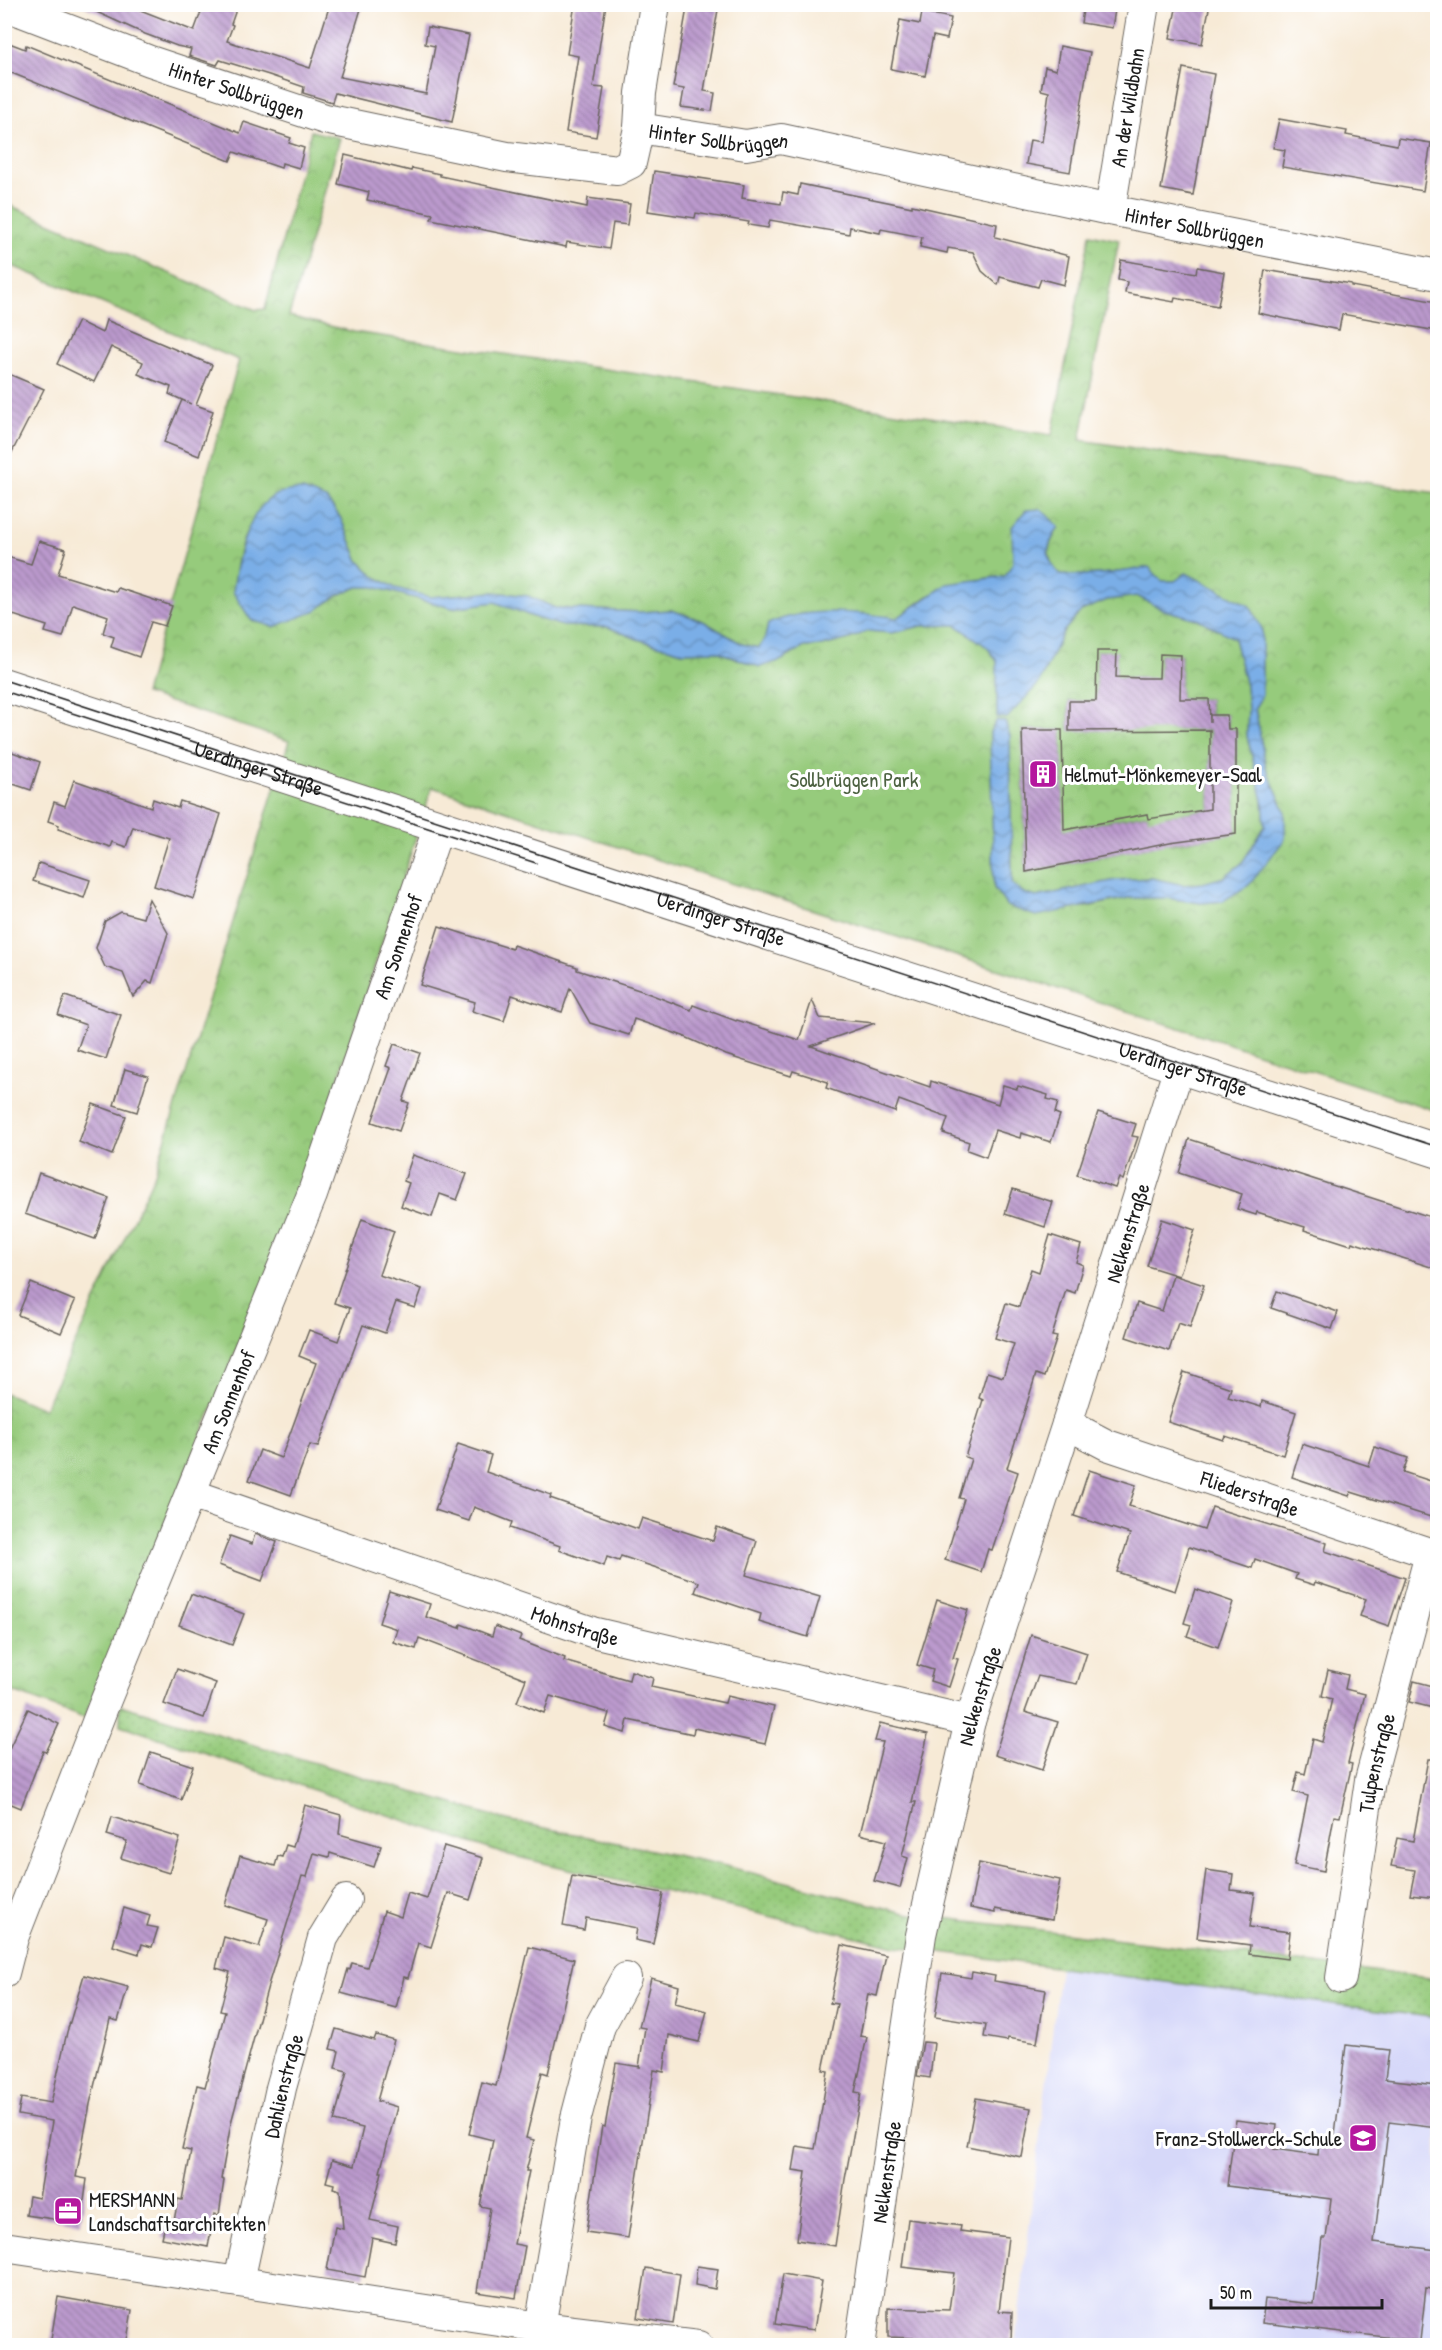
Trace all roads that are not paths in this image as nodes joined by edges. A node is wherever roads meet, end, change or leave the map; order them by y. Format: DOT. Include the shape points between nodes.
graph roads {
  1 [pos="655,4"];
  2 [pos="1144,4"];
  3 [pos="4,5"];
  4 [pos="639,128"];
  5 [pos="1110,210"];
  6 [pos="1437,275"];
  7 [pos="4,685"];
  8 [pos="439,826"];
  9 [pos="1179,1066"];
  10 [pos="1437,1151"];
  11 [pos="1067,1424"];
  12 [pos="191,1494"];
  13 [pos="1434,1555"];
  14 [pos="970,1721"];
  15 [pos="346,1900"];
  16 [pos="4,1973"];
  17 [pos="626,1978"];
  18 [pos="1341,1978"];
  19 [pos="4,2247"];
  20 [pos="239,2281"];
  21 [pos="540,2327"];
  22 [pos="698,2346"];
  23 [pos="860,2346"];
  1 -- 4 [label="street"];
  2 -- 5 [label="street, An der Wildbahn"];
  3 -- 4 [label="street, Hinter Sollbrüggen" via="150,61 325,119 507,157 617,170 631,163"];
  4 -- 5 [label="street, Hinter Sollbrüggen" via="746,146 781,139"];
  5 -- 6 [label="street, Hinter Sollbrüggen"];
  7 -- 8 [label="main road, Uerdinger Straße"];
  8 -- 9 [label="main road, Uerdinger Straße"];
  8 -- 12 [label="street, Am Sonnenhof" via="312,1195"];
  9 -- 10 [label="main road, Uerdinger Straße"];
  9 -- 11 [label="street, Nelkenstraße"];
  11 -- 13 [label="street, Fliederstraße" via="1107,1445"];
  11 -- 14 [label="street, Nelkenstraße"];
  12 -- 14 [label="street, Mohnstraße" via="592,1632"];
  12 -- 16 [label="street, Am Sonnenhof" via="86,1751 13,1938"];
  13 -- 18 [label="street, Tulpenstraße" via="1370,1780"];
  14 -- 23 [label="street, Nelkenstraße" via="921,1935"];
  15 -- 20 [label="street, Dahlienstraße" via="324,1938 314,1970 281,2088"];
  17 -- 21 [label="street" via="600,2026 576,2118"];
  19 -- 20 [label="street"];
  20 -- 21 [label="street"];
  21 -- 22 [label="street"];
}
